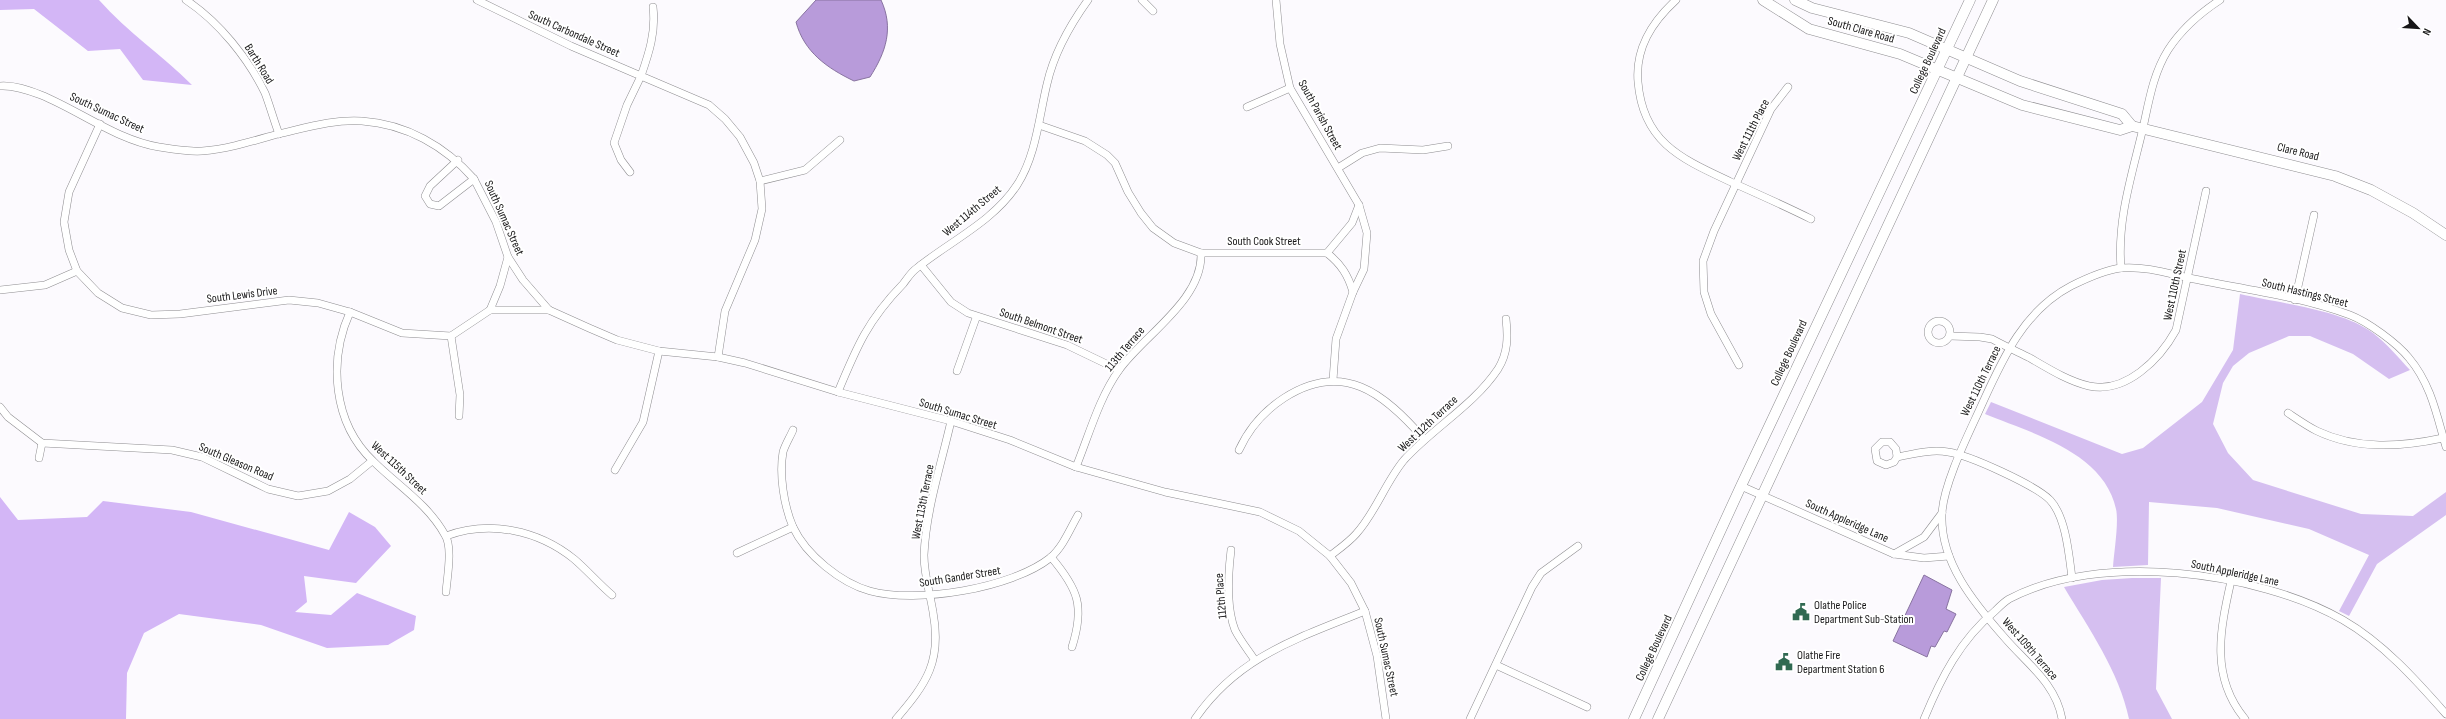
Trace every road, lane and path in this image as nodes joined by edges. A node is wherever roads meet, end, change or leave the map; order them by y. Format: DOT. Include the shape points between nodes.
graph roads {
  1 [pos="476,0"];
  2 [pos="1088,0"];
  3 [pos="1142,0"];
  4 [pos="1276,0"];
  5 [pos="1676,0"];
  6 [pos="1763,0"];
  7 [pos="1795,0"];
  8 [pos="1970,0"];
  9 [pos="1993,0"];
  10 [pos="2220,0"];
  11 [pos="190,1"];
  12 [pos="653,7"];
  13 [pos="1153,11"];
  14 [pos="1947,49"];
  15 [pos="1965,57"];
  16 [pos="1938,71"];
  17 [pos="640,76"];
  18 [pos="1956,78"];
  19 [pos="0,86"];
  20 [pos="1788,87"];
  21 [pos="1290,88"];
  22 [pos="1247,107"];
  23 [pos="100,124"];
  24 [pos="1038,125"];
  25 [pos="2132,126"];
  26 [pos="2143,128"];
  27 [pos="279,134"];
  28 [pos="840,140"];
  29 [pos="1448,146"];
  30 [pos="458,160"];
  31 [pos="1338,168"];
  32 [pos="630,172"];
  33 [pos="474,179"];
  34 [pos="760,181"];
  35 [pos="1736,184"];
  36 [pos="2206,191"];
  37 [pos="1359,205"];
  38 [pos="2314,216"];
  39 [pos="1811,219"];
  40 [pos="2446,235"];
  41 [pos="1201,253"];
  42 [pos="1327,253"];
  43 [pos="508,257"];
  44 [pos="921,265"];
  45 [pos="2121,268"];
  46 [pos="77,271"];
  47 [pos="2188,278"];
  48 [pos="0,290"];
  49 [pos="1353,292"];
  50 [pos="2295,300"];
  51 [pos="490,310"];
  52 [pos="549,310"];
  53 [pos="350,312"];
  54 [pos="976,318"];
  55 [pos="1506,319"];
  56 [pos="451,336"];
  57 [pos="1950,336"];
  58 [pos="2009,348"];
  59 [pos="659,351"];
  60 [pos="718,357"];
  61 [pos="1739,365"];
  62 [pos="1119,370"];
  63 [pos="957,371"];
  64 [pos="1333,380"];
  65 [pos="838,392"];
  66 [pos="0,407"];
  67 [pos="2288,413"];
  68 [pos="459,416"];
  69 [pos="951,421"];
  70 [pos="793,430"];
  71 [pos="2443,438"];
  72 [pos="1424,439"];
  73 [pos="42,443"];
  74 [pos="2446,447"];
  75 [pos="1239,450"];
  76 [pos="1959,454"];
  77 [pos="1897,457"];
  78 [pos="39,458"];
  79 [pos="372,461"];
  80 [pos="1076,467"];
  81 [pos="614,470"];
  82 [pos="1741,486"];
  83 [pos="1762,496"];
  84 [pos="1942,513"];
  85 [pos="1078,515"];
  86 [pos="793,527"];
  87 [pos="446,536"];
  88 [pos="1578,546"];
  89 [pos="1231,550"];
  90 [pos="736,553"];
  91 [pos="1894,554"];
  92 [pos="1330,556"];
  93 [pos="1949,556"];
  94 [pos="1051,557"];
  95 [pos="2072,578"];
  96 [pos="2231,581"];
  97 [pos="446,592"];
  98 [pos="612,595"];
  99 [pos="929,595"];
  100 [pos="1365,611"];
  101 [pos="1988,616"];
  102 [pos="1072,647"];
  103 [pos="1254,659"];
  104 [pos="1496,665"];
  105 [pos="1587,706"];
  106 [pos="2446,714"];
  107 [pos="1197,718"];
  108 [pos="896,719"];
  109 [pos="1386,719"];
  110 [pos="1470,719"];
  111 [pos="1634,719"];
  112 [pos="1658,719"];
  113 [pos="1924,719"];
  114 [pos="2062,719"];
  115 [pos="2245,719"];
  1 -- 17 [label="street, South Carbondale Street"];
  2 -- 24 [label="street, West 114th Street" via="1066,33 1048,82"];
  3 -- 13 [label="street"];
  4 -- 21 [label="street, South Parish Street" via="1280,44"];
  5 -- 35 [label="street" via="1653,25 1640,54 1637,76 1642,107 1656,135 1680,157"];
  6 -- 16 [label="street, South Clare Road" via="1809,29 1900,54"];
  7 -- 14 [label="street, South Clare Road" via="1812,8 1909,33"];
  8 -- 14 [label="street, College Boulevard"];
  9 -- 15 [label="street"];
  10 -- 26 [label="street" via="2186,28 2168,50 2155,75"];
  11 -- 27 [label="street, Barth Road" via="245,58 265,94"];
  12 -- 17 [label="street" via="655,25 650,51"];
  14 -- 15 [label="street, South Clare Road"];
  14 -- 16 [label="street, College Boulevard"];
  15 -- 18 [label="street"];
  15 -- 25 [label="street" via="2020,82 2122,114"];
  16 -- 18 [label="street, South Clare Road"];
  16 -- 82 [label="street, College Boulevard"];
  17 -- 32 [label="street" via="614,143 621,160"];
  17 -- 34 [label="street, South Carbondale Street" via="708,105 725,119 740,137"];
  18 -- 25 [label="street, Clare Road" via="2022,104 2120,130"];
  18 -- 83 [label="street"];
  19 -- 23 [label="street, South Sumac Street" via="25,89 68,106"];
  20 -- 35 [label="street, West 111th Place" via="1771,110"];
  21 -- 22 [label="street"];
  21 -- 31 [label="street, South Parish Street"];
  23 -- 27 [label="street, South Sumac Street" via="158,147 201,151 239,145"];
  23 -- 46 [label="street" via="69,192 64,222 69,250"];
  24 -- 41 [label="street, South Cook Street" via="1085,141 1107,155 1115,163 1128,192 1154,228 1174,243"];
  24 -- 44 [label="street, West 114th Street" via="1027,164 1018,184 1004,202"];
  25 -- 26 [label="street, Clare Road"];
  26 -- 40 [label="street, Clare Road" via="2335,176 2371,190 2413,212"];
  26 -- 45 [label="street" via="2126,193 2119,246"];
  27 -- 30 [label="street, South Sumac Street" via="328,123 362,121 404,129 436,145"];
  28 -- 34 [label="street" via="805,170"];
  29 -- 31 [label="street" via="1423,150 1380,148 1362,153"];
  30 -- 33 [label="street, South Sumac Street"];
  30 -- 33 [label="street, South Sumac Street" via="430,186 425,196 430,204 439,206"];
  31 -- 37 [label="street"];
  33 -- 43 [label="street, South Sumac Street" via="496,222"];
  34 -- 60 [label="street, South Carbondale Street" via="762,209 755,240 725,311"];
  35 -- 39 [label="street"];
  35 -- 61 [label="street, West 111th Place" via="1707,246 1702,276 1711,314"];
  36 -- 47 [label="street, West 110th Street"];
  37 -- 42 [label="street" via="1352,223"];
  37 -- 49 [label="street" via="1367,233 1367,251 1364,269"];
  38 -- 50 [label="street"];
  41 -- 42 [label="street, South Cook Street"];
  41 -- 62 [label="street, 113th Terrace" via="1197,277 1185,297"];
  42 -- 49 [label="street" via="1348,275"];
  43 -- 51 [label="street"];
  43 -- 52 [label="street, South Sumac Street" via="523,280"];
  44 -- 54 [label="street, South Belmont Street" via="951,302"];
  44 -- 65 [label="street, West 114th Street" via="889,298 864,331"];
  45 -- 47 [label="street, South Hastings Street" via="2166,272"];
  45 -- 58 [label="street, West 110th Terrace" via="2069,287 2034,313"];
  46 -- 48 [label="street" via="45,285"];
  46 -- 53 [label="street, South Lewis Drive" via="98,293 122,308 151,315 180,314 289,300 318,303"];
  47 -- 50 [label="street, South Hastings Street"];
  47 -- 58 [label="street, West 110th Street" via="2176,330 2164,350 2138,374 2113,386 2090,386 2060,375"];
  49 -- 64 [label="street" via="1336,339"];
  50 -- 71 [label="street, South Hastings Street" via="2353,316 2387,338 2409,357 2428,388 2438,413"];
  51 -- 52 [label="street"];
  51 -- 56 [label="street"];
  52 -- 59 [label="street, South Sumac Street" via="617,340"];
  53 -- 56 [label="street, South Lewis Drive" via="402,333"];
  53 -- 79 [label="street, West 115th Street" via="339,345 338,398 357,444"];
  54 -- 62 [label="street, South Belmont Street" via="1067,345"];
  54 -- 63 [label="street"];
  55 -- 72 [label="street, West 112th Terrace" via="1506,351 1498,368 1475,396"];
  56 -- 68 [label="street" via="460,395"];
  57 -- 58 [label="street, West 110th Street" via="1992,339"];
  58 -- 76 [label="street, West 110th Terrace"];
  59 -- 60 [label="street, South Sumac Street"];
  59 -- 81 [label="street" via="643,422"];
  60 -- 65 [label="street, South Sumac Street"];
  62 -- 80 [label="street, 113th Terrace" via="1100,406"];
  64 -- 72 [label="street" via="1369,391 1389,402"];
  64 -- 75 [label="street" via="1293,392 1271,407 1247,433"];
  65 -- 69 [label="street, South Sumac Street"];
  66 -- 73 [label="street" via="8,417"];
  67 -- 71 [label="street" via="2317,431 2357,444 2399,447"];
  69 -- 80 [label="street, South Sumac Street" via="1010,440"];
  69 -- 99 [label="street, West 113th Terrace" via="926,527 924,556"];
  70 -- 86 [label="street, South Gander Street" via="784,452 783,484"];
  71 -- 74 [label="street, South Hastings Street"];
  72 -- 92 [label="street, West 112th Terrace" via="1388,482 1356,535"];
  73 -- 78 [label="street"];
  73 -- 79 [label="street, South Gleason Road" via="172,450 202,457 268,489 298,496 328,491 350,479"];
  76 -- 77 [label="street" via="1930,452"];
  76 -- 84 [label="street, West 110th Terrace"];
  76 -- 95 [label="street" via="2028,485 2050,500 2062,522"];
  79 -- 87 [label="street, West 115th Street" via="422,505"];
  80 -- 92 [label="street, South Sumac Street" via="1165,492 1260,512 1299,531"];
  82 -- 83 [label="street, South Appleridge Lane"];
  82 -- 111 [label="street, College Boulevard"];
  83 -- 91 [label="street, South Appleridge Lane"];
  83 -- 112 [label="street"];
  84 -- 91 [label="street" via="1924,537"];
  84 -- 93 [label="street, West 110th Terrace"];
  85 -- 94 [label="street, South Gander Street" via="1064,541"];
  86 -- 90 [label="street"];
  86 -- 99 [label="street, South Gander Street" via="810,552 842,578 870,591"];
  87 -- 97 [label="street, West 115th Street" via="449,555"];
  87 -- 98 [label="street" via="471,529 497,528 526,533 552,543"];
  88 -- 104 [label="street" via="1541,573"];
  89 -- 103 [label="street, 112th Place" via="1231,610 1236,631"];
  91 -- 93 [label="street, South Appleridge Lane" via="1924,558"];
  92 -- 100 [label="street, South Sumac Street" via="1351,583"];
  93 -- 101 [label="street, West 110th Terrace" via="1959,580"];
  94 -- 99 [label="street, South Gander Street" via="1005,582"];
  94 -- 102 [label="street" via="1072,587 1080,606 1078,627"];
  95 -- 96 [label="street, South Appleridge Lane" via="2155,572"];
  95 -- 101 [label="street, South Appleridge Lane" via="2009,599"];
  96 -- 106 [label="street, South Appleridge Lane" via="2290,597 2344,621 2379,646"];
  96 -- 115 [label="street" via="2222,622 2220,661 2228,692"];
  99 -- 108 [label="street, West 113th Terrace" via="936,635 932,665 923,686"];
  100 -- 103 [label="street" via="1286,642"];
  100 -- 109 [label="street, South Sumac Street" via="1377,656"];
  101 -- 113 [label="street, South Appleridge Lane" via="1953,656"];
  101 -- 114 [label="street, West 109th Terrace" via="2043,678 2059,703"];
  103 -- 107 [label="street" via="1224,686"];
  104 -- 105 [label="street"];
  104 -- 110 [label="street"];
}
